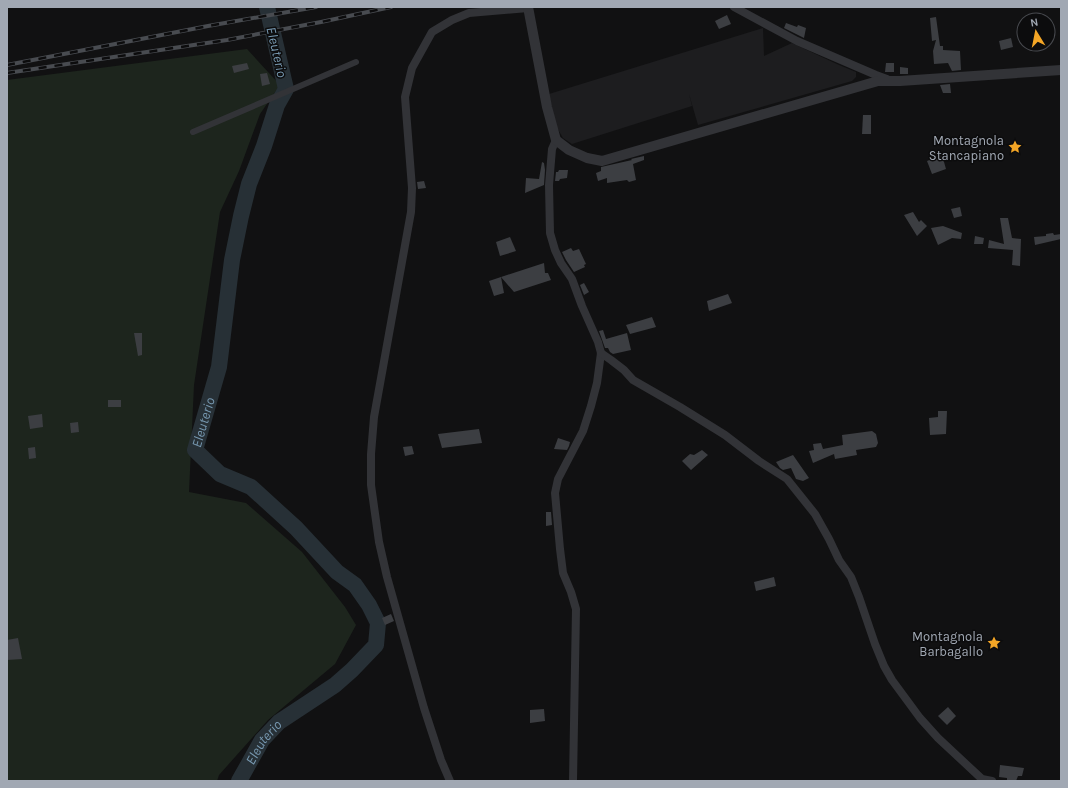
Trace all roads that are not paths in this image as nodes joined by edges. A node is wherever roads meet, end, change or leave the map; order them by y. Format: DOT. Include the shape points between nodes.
graph roads {
  1 [pos="734,7"];
  2 [pos="528,8"];
  3 [pos="356,62"];
  4 [pos="1061,70"];
  5 [pos="892,81"];
  6 [pos="193,132"];
  7 [pos="556,140"];
  8 [pos="600,352"];
  9 [pos="450,781"];
  10 [pos="572,781"];
  11 [pos="992,781"];
  1 -- 5 [label="street" via="797,41"];
  2 -- 7 [label="street"];
  2 -- 9 [label="street" via="469,13 432,32 412,68 405,97 412,212 374,417 371,485 387,577 424,708"];
  3 -- 6 [label="street"];
  4 -- 5 [label="street"];
  5 -- 7 [label="street" via="878,81 602,160 587,158 569,150"];
  7 -- 8 [label="street" via="552,149 549,185 550,233 561,263 572,278"];
  8 -- 10 [label="street" via="597,383 591,406 583,431 558,479 555,493 563,573 576,609"];
  8 -- 11 [label="street" via="633,380 725,435 787,479 814,514 851,578 875,644 892,680 938,738 982,779"];
}
